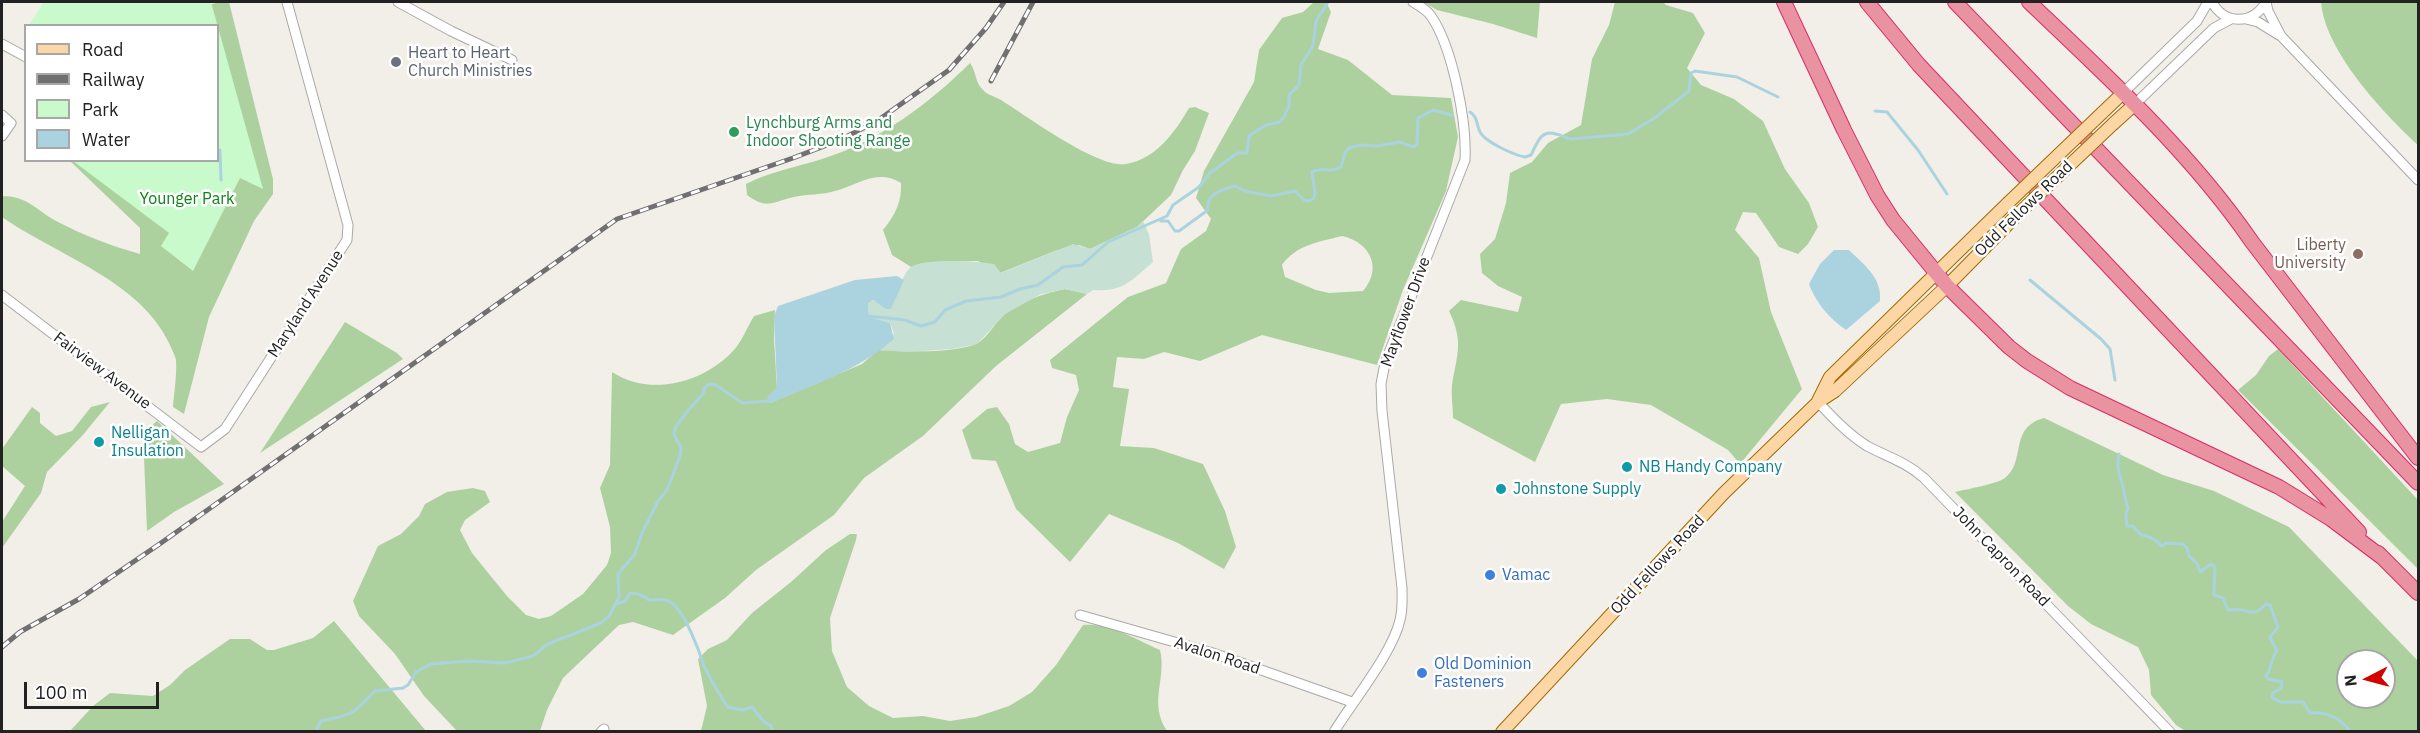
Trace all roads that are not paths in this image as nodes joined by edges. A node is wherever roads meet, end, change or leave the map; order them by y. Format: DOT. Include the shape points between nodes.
graph roads {
  1 [pos="287,2"];
  2 [pos="398,2"];
  3 [pos="1413,2"];
  4 [pos="1784,2"];
  5 [pos="1867,2"];
  6 [pos="1955,2"];
  7 [pos="2029,2"];
  8 [pos="2210,2"];
  9 [pos="2266,2"];
  10 [pos="2231,19"];
  11 [pos="2245,19"];
  12 [pos="2281,36"];
  13 [pos="2,44"];
  14 [pos="24,56"];
  15 [pos="512,60"];
  16 [pos="2123,93"];
  17 [pos="2135,104"];
  18 [pos="2,116"];
  19 [pos="2,136"];
  20 [pos="2418,180"];
  21 [pos="1936,273"];
  22 [pos="1947,286"];
  23 [pos="2,296"];
  24 [pos="1818,402"];
  25 [pos="201,447"];
  26 [pos="2418,458"];
  27 [pos="2418,483"];
  28 [pos="2383,558"];
  29 [pos="2418,592"];
  30 [pos="1080,615"];
  31 [pos="1352,702"];
  32 [pos="1334,732"];
  33 [pos="1502,732"];
  34 [pos="2170,732"];
  1 -- 25 [label="street, Maryland Avenue" via="348,225 347,240 225,429"];
  2 -- 15 [label="street"];
  3 -- 31 [label="street, Mayflower Drive" via="1430,15 1446,51 1462,109 1465,160 1385,363 1382,411 1402,609 1393,640"];
  4 -- 21 [label="highway" via="1876,195"];
  5 -- 28 [label="highway" via="1927,74"];
  6 -- 27 [label="highway"];
  7 -- 16 [label="highway"];
  8 -- 10 [label="street"];
  8 -- 16 [label="street, Odd Fellows Road" via="2197,21"];
  9 -- 11 [label="street" via="2259,12"];
  9 -- 12 [label="street"];
  10 -- 11 [label="street"];
  10 -- 17 [label="street, Odd Fellows Road" via="2214,28"];
  11 -- 12 [label="street"];
  12 -- 20 [label="street"];
  13 -- 14 [label="street"];
  16 -- 17 [label="highway"];
  16 -- 21 [label="main road, Odd Fellows Road, bridge"];
  17 -- 22 [label="main road, Odd Fellows Road, bridge"];
  17 -- 26 [label="highway" via="2229,210"];
  18 -- 19 [label="street" via="11,123"];
  21 -- 22 [label="highway"];
  21 -- 24 [label="main road, Odd Fellows Road" via="1830,377"];
  22 -- 24 [label="main road, Odd Fellows Road" via="1835,391"];
  22 -- 28 [label="highway" via="2009,347 2048,375 2279,487"];
  23 -- 25 [label="street, Fairview Avenue"];
  24 -- 33 [label="main road, Odd Fellows Road" via="1725,493"];
  24 -- 34 [label="street, John Capron Road" via="1859,441 1901,460 1924,478"];
  28 -- 29 [label="highway"];
  30 -- 31 [label="street, Avalon Road" via="1213,653"];
  31 -- 32 [label="street, Mayflower Drive"];
}
